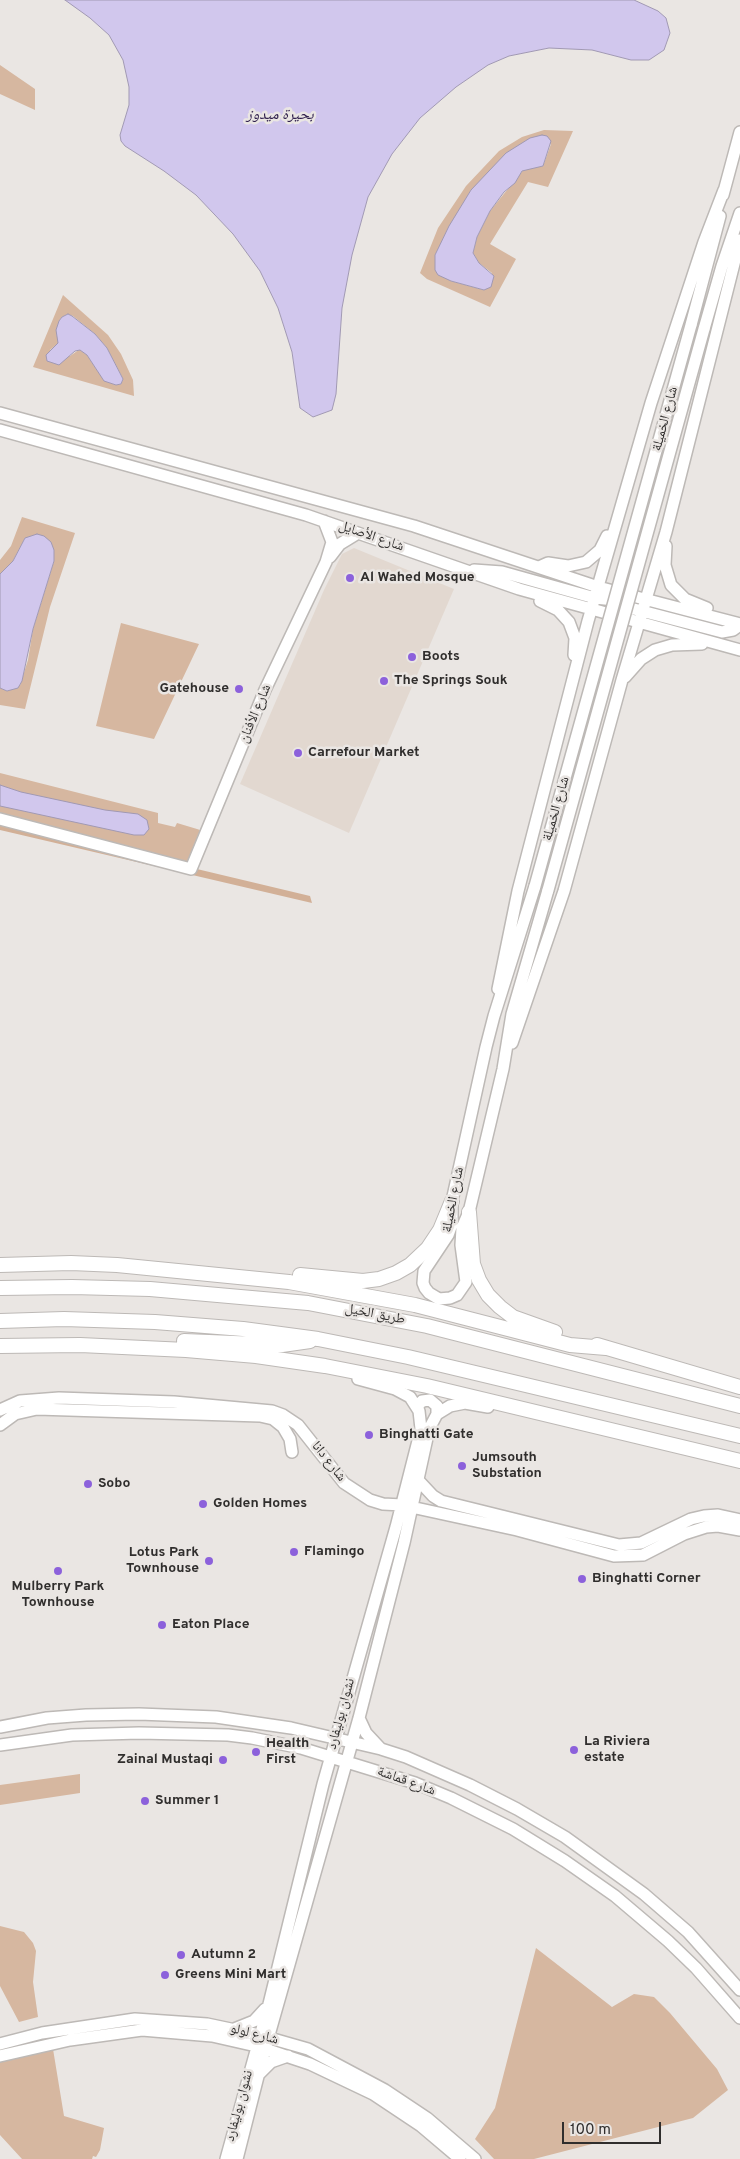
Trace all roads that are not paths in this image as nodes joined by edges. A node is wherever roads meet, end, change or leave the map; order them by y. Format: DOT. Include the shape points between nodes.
graph roads {
  1 [pos="740,132"];
  2 [pos="724,190"];
  3 [pos="740,213"];
  4 [pos="740,240"];
  5 [pos="0,413"];
  6 [pos="0,430"];
  7 [pos="621,510"];
  8 [pos="324,521"];
  9 [pos="666,532"];
  10 [pos="358,533"];
  11 [pos="326,562"];
  12 [pos="539,568"];
  13 [pos="467,571"];
  14 [pos="519,589"];
  15 [pos="596,592"];
  16 [pos="644,605"];
  17 [pos="592,610"];
  18 [pos="639,622"];
  19 [pos="740,624"];
  20 [pos="718,644"];
  21 [pos="740,650"];
  22 [pos="572,680"];
  23 [pos="622,680"];
  24 [pos="0,818"];
  25 [pos="494,1016"];
  26 [pos="504,1066"];
  27 [pos="452,1201"];
  28 [pos="469,1212"];
  29 [pos="0,1265"];
  30 [pos="205,1273"];
  31 [pos="0,1288"];
  32 [pos="0,1321"];
  33 [pos="318,1339"];
  34 [pos="44,1345"];
  35 [pos="0,1346"];
  36 [pos="606,1348"];
  37 [pos="287,1360"];
  38 [pos="740,1387"];
  39 [pos="740,1406"];
  40 [pos="417,1407"];
  41 [pos="0,1410"];
  42 [pos="535,1411"];
  43 [pos="437,1414"];
  44 [pos="0,1426"];
  45 [pos="740,1436"];
  46 [pos="292,1452"];
  47 [pos="740,1461"];
  48 [pos="418,1480"];
  49 [pos="407,1506"];
  50 [pos="740,1520"];
  51 [pos="740,1530"];
  52 [pos="379,1586"];
  53 [pos="347,1696"];
  54 [pos="110,1714"];
  55 [pos="359,1718"];
  56 [pos="0,1727"];
  57 [pos="311,1732"];
  58 [pos="109,1733"];
  59 [pos="344,1740"];
  60 [pos="0,1745"];
  61 [pos="381,1749"];
  62 [pos="331,1758"];
  63 [pos="347,1763"];
  64 [pos="370,1769"];
  65 [pos="339,1790"];
  66 [pos="727,1975"];
  67 [pos="738,1988"];
  68 [pos="718,1992"];
  69 [pos="269,2004"];
  70 [pos="740,2018"];
  71 [pos="234,2029"];
  72 [pos="262,2042"];
  73 [pos="0,2044"];
  74 [pos="0,2056"];
  75 [pos="288,2056"];
  76 [pos="258,2075"];
  77 [pos="226,2159"];
  78 [pos="237,2159"];
  79 [pos="460,2159"];
  80 [pos="475,2159"];
  1 -- 2 [label="street, شارع الخميلة"];
  2 -- 7 [label="street" via="651,403"];
  2 -- 25 [label="street, شارع الخميلة, bridge" via="713,245 535,886"];
  3 -- 26 [label="street, شارع الخميلة, bridge" via="704,329 512,1014"];
  4 -- 9 [label="street"];
  5 -- 12 [label="street, شارع الأصايل" via="414,526"];
  6 -- 8 [label="street, شارع الأصايل"];
  7 -- 12 [label="street" via="612,521 602,546 590,560 573,566 548,563"];
  7 -- 15 [label="street"];
  8 -- 10 [label="street, شارع الأصايل"];
  8 -- 11 [label="street, شارع الأفنان" via="332,542"];
  9 -- 16 [label="street"];
  9 -- 19 [label="street" via="666,570 677,593"];
  10 -- 11 [label="street, شارع الأفنان" via="340,544"];
  10 -- 13 [label="street, شارع الأصايل"];
  11 -- 24 [label="street, شارع الأفنان" via="265,690 191,869"];
  12 -- 15 [label="street, شارع الأصايل"];
  13 -- 14 [label="street, شارع الأصايل"];
  13 -- 15 [label="street" via="502,572"];
  14 -- 17 [label="street, شارع الأصايل"];
  14 -- 22 [label="street" via="558,610 569,622 575,638"];
  15 -- 16 [label="street, شارع الأصايل"];
  15 -- 17 [label="street"];
  16 -- 17 [label="street"];
  16 -- 18 [label="street"];
  16 -- 19 [label="street, شارع الأصايل"];
  17 -- 18 [label="street, شارع الأصايل"];
  17 -- 22 [label="street"];
  18 -- 20 [label="street, شارع الأصايل"];
  18 -- 23 [label="street"];
  20 -- 21 [label="street, شارع الأصايل"];
  20 -- 23 [label="street" via="663,647 641,659"];
  22 -- 25 [label="street" via="518,891"];
  23 -- 26 [label="street" via="564,891"];
  25 -- 27 [label="street, شارع الخميلة"];
  26 -- 28 [label="street, شارع الخميلة"];
  27 -- 28 [label="street, شارع الخميلة" via="452,1224 448,1235 423,1277 429,1293 439,1299 457,1295 466,1282 461,1239"];
  27 -- 30 [label="highway" via="440,1230 423,1254 388,1276 354,1280 241,1269"];
  28 -- 36 [label="highway" via="473,1264 493,1301 521,1320"];
  29 -- 30 [label="highway" via="98,1264"];
  30 -- 36 [label="highway" via="289,1282 368,1296 454,1314 570,1345"];
  31 -- 39 [label="highway, طريق الخيل" via="150,1289 318,1305 427,1326"];
  32 -- 33 [label="highway" via="156,1322"];
  33 -- 34 [label="highway" via="282,1345 84,1340"];
  33 -- 45 [label="highway" via="408,1357"];
  34 -- 35 [label="highway"];
  34 -- 37 [label="highway" via="186,1350"];
  36 -- 38 [label="highway"];
  37 -- 40 [label="street" via="309,1369 395,1389 410,1397"];
  37 -- 42 [label="highway" via="361,1372"];
  40 -- 43 [label="street" via="422,1401 430,1400 437,1406"];
  40 -- 49 [label="street, نشوان بوليفارد" via="421,1429"];
  41 -- 49 [label="street, شارع دانا" via="20,1401 59,1398 174,1402 272,1411 298,1425 332,1471 349,1488 373,1502"];
  42 -- 43 [label="street" via="518,1412 466,1403 450,1406"];
  42 -- 47 [label="highway"];
  43 -- 48 [label="street, نشوان بوليفارد" via="429,1429"];
  44 -- 46 [label="street, شارع دانا" via="15,1414 37,1409 260,1416 273,1419 283,1427 290,1439"];
  48 -- 49 [label="street, نشوان بوليفارد"];
  48 -- 50 [label="street" via="441,1501 619,1545 641,1543 704,1516 718,1515"];
  49 -- 51 [label="street, شارع دانا" via="621,1556 643,1555 684,1534 706,1527"];
  49 -- 52 [label="street, نشوان بوليفارد"];
  49 -- 55 [label="street, نشوان بوليفارد"];
  52 -- 53 [label="street, نشوان بوليفارد"];
  52 -- 59 [label="street" via="378,1609"];
  53 -- 57 [label="street" via="332,1724"];
  53 -- 59 [label="street, نشوان بوليفارد"];
  54 -- 56 [label="street, شارع قماشة" via="47,1718"];
  54 -- 57 [label="street, شارع قماشة" via="216,1717"];
  54 -- 58 [label="street" via="102,1721"];
  54 -- 58 [label="street" via="119,1721 119,1726"];
  55 -- 59 [label="street, نشوان بوليفارد"];
  55 -- 61 [label="street" via="366,1733"];
  57 -- 59 [label="street, شارع قماشة"];
  58 -- 60 [label="street, شارع قماشة"];
  58 -- 62 [label="street, شارع قماشة" via="228,1735 300,1748"];
  59 -- 61 [label="street, شارع قماشة"];
  59 -- 62 [label="street, نشوان بوليفارد"];
  59 -- 63 [label="street, نشوان بوليفارد"];
  61 -- 66 [label="street, شارع قماشة" via="470,1785 565,1837 644,1894 688,1932"];
  62 -- 63 [label="street, شارع قماشة"];
  62 -- 69 [label="street, نشوان بوليفارد"];
  63 -- 64 [label="street, شارع قماشة"];
  63 -- 65 [label="street, نشوان بوليفارد"];
  64 -- 65 [label="street" via="354,1774"];
  64 -- 68 [label="street, شارع قماشة" via="451,1798 552,1852 634,1912"];
  65 -- 72 [label="street, نشوان بوليفارد"];
  66 -- 67 [label="street, شارع قماشة"];
  66 -- 68 [label="street" via="720,1981"];
  67 -- 68 [label="street" via="727,1993"];
  68 -- 70 [label="street, شارع قماشة"];
  69 -- 71 [label="street" via="254,2020"];
  69 -- 72 [label="street, نشوان بوليفارد"];
  71 -- 72 [label="street, شارع لولو"];
  71 -- 73 [label="street, شارع لولو" via="135,2019 42,2033"];
  72 -- 74 [label="street, شارع لولو" via="142,2030 70,2040"];
  72 -- 75 [label="street, شارع لولو"];
  72 -- 76 [label="street, نشوان بوليفارد"];
  72 -- 77 [label="street, نشوان بوليفارد"];
  72 -- 80 [label="street, شارع لولو" via="308,2049 385,2090 427,2118"];
  75 -- 76 [label="street" via="271,2062"];
  75 -- 79 [label="street, شارع لولو" via="330,2072 373,2094"];
  76 -- 78 [label="street, نشوان بوليفارد"];
}
